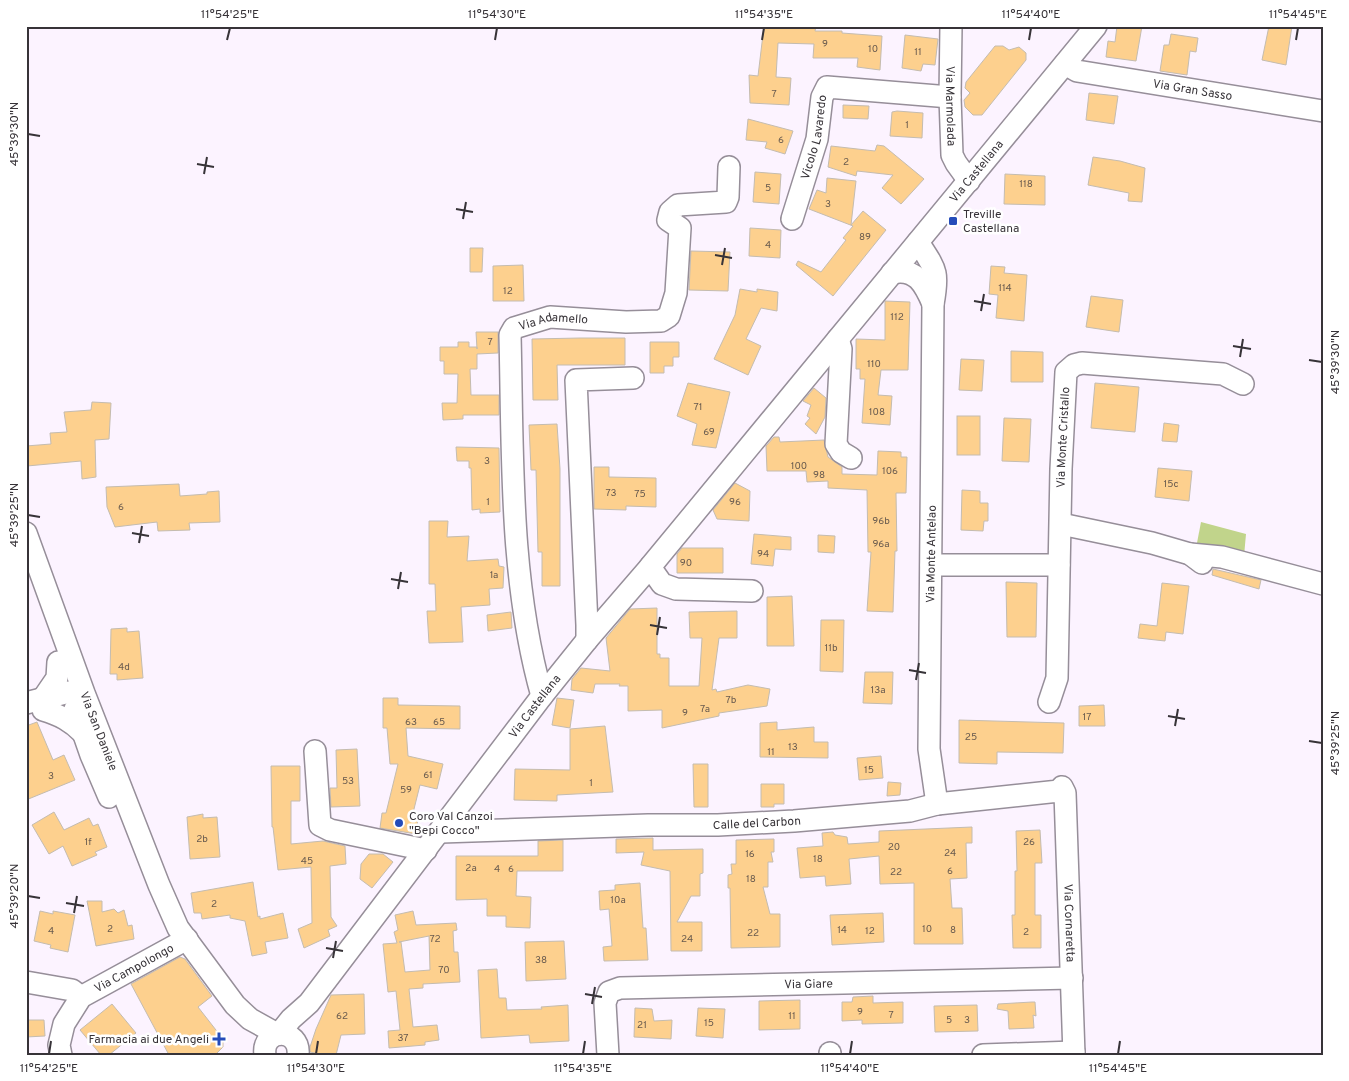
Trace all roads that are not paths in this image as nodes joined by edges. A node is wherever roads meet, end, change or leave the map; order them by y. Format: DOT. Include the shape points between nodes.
graph roads {
  1 [pos="951,26"];
  2 [pos="1096,26"];
  3 [pos="1065,64"];
  4 [pos="950,97"];
  5 [pos="1323,111"];
  6 [pos="729,167"];
  7 [pos="969,180"];
  8 [pos="792,219"];
  9 [pos="918,242"];
  10 [pos="892,274"];
  11 [pos="933,304"];
  12 [pos="838,339"];
  13 [pos="633,378"];
  14 [pos="1243,384"];
  15 [pos="851,458"];
  16 [pos="1061,524"];
  17 [pos="26,533"];
  18 [pos="26,553"];
  19 [pos="931,565"];
  20 [pos="1059,565"];
  21 [pos="650,566"];
  22 [pos="1323,584"];
  23 [pos="752,591"];
  24 [pos="64,640"];
  25 [pos="586,640"];
  26 [pos="58,662"];
  27 [pos="70,694"];
  28 [pos="542,696"];
  29 [pos="1049,702"];
  30 [pos="35,705"];
  31 [pos="84,734"];
  32 [pos="106,750"];
  33 [pos="315,751"];
  34 [pos="1066,793"];
  35 [pos="937,804"];
  36 [pos="441,832"];
  37 [pos="426,850"];
  38 [pos="183,933"];
  39 [pos="1072,978"];
  40 [pos="26,982"];
  41 [pos="81,997"];
  42 [pos="309,1003"];
  43 [pos="271,1043"];
  44 [pos="298,1051"];
  45 [pos="1074,1054"];
  46 [pos="61,1055"];
  47 [pos="608,1055"];
  48 [pos="983,1055"];
  1 -- 4 [label="street, Via Marmolada"];
  2 -- 3 [label="street, Via Castellana"];
  3 -- 5 [label="street, Via Gran Sasso" via="1077,71"];
  3 -- 7 [label="street, Via Castellana"];
  4 -- 7 [label="street, Via Marmolada" via="952,155"];
  4 -- 8 [label="street, Vicolo Lavaredo" via="827,87 822,97 817,139"];
  6 -- 28 [label="street, Via Adamello" via="726,202 678,205 670,212 668,220 680,228 676,293 669,316 661,321 626,322 550,316 514,328 510,335 516,541 527,628"];
  7 -- 9 [label="street, Via Castellana"];
  9 -- 10 [label="street, Via Castellana"];
  9 -- 11 [label="street, Via Monte Antelao" via="936,275"];
  10 -- 11 [label="street" via="901,271 916,277"];
  10 -- 12 [label="street, Via Castellana"];
  11 -- 19 [label="street, Via Monte Antelao"];
  12 -- 15 [label="street" via="842,349 836,444"];
  12 -- 21 [label="street, Via Castellana"];
  13 -- 25 [label="street" via="576,380"];
  14 -- 16 [label="street, Via Monte Cristallo" via="1223,374 1074,365 1066,372"];
  16 -- 20 [label="street, Via Monte Cristallo"];
  16 -- 22 [label="street" via="1152,543 1196,559 1222,556"];
  17 -- 24 [label="street, Via San Daniele"];
  18 -- 26 [label="street, Via San Daniele"];
  19 -- 20 [label="street"];
  19 -- 35 [label="street, Via Monte Antelao" via="930,749"];
  20 -- 29 [label="street, Via Monte Cristallo" via="1057,678"];
  21 -- 23 [label="street" via="662,584 676,590"];
  21 -- 25 [label="street, Via Castellana"];
  24 -- 27 [label="street" via="62,654 74,690"];
  24 -- 32 [label="street, Via San Daniele"];
  25 -- 28 [label="street, Via Castellana"];
  26 -- 27 [label="street, Via San Daniele"];
  26 -- 30 [label="street" via="57,678"];
  27 -- 30 [label="street" via="62,703"];
  27 -- 31 [label="street, Via San Daniele"];
  27 -- 32 [label="street" via="78,699 98,749"];
  28 -- 36 [label="street, Via Castellana"];
  30 -- 31 [label="street" via="65,719"];
  31 -- 38 [label="street, Via San Daniele" via="150,896"];
  32 -- 38 [label="street, Via San Daniele" via="159,885"];
  33 -- 37 [label="street" via="320,826"];
  34 -- 35 [label="street, Calle del Carbon" via="1062,787 1059,791"];
  34 -- 39 [label="street, Via Cornaretta"];
  35 -- 36 [label="street, Calle del Carbon" via="910,811 794,821"];
  36 -- 37 [label="street, Via Castellana"];
  37 -- 42 [label="street, Via Castellana"];
  38 -- 41 [label="street, Via Campolongo"];
  38 -- 43 [label="street, Via San Daniele" via="235,1005 250,1019 266,1026"];
  39 -- 45 [label="street, Via Cornaretta"];
  39 -- 47 [label="street, Via Giare" via="620,988 609,992 605,1003"];
  40 -- 41 [label="street, Via Campolongo" via="72,990"];
  41 -- 46 [label="street, Via Campolongo" via="64,1024 59,1045"];
  42 -- 43 [label="street, Via Castellana"];
  42 -- 44 [label="street, Via Castellana"];
  43 -- 44 [label="street, Via San Daniele" via="292,1037"];
  45 -- 48 [label="street"];
}
